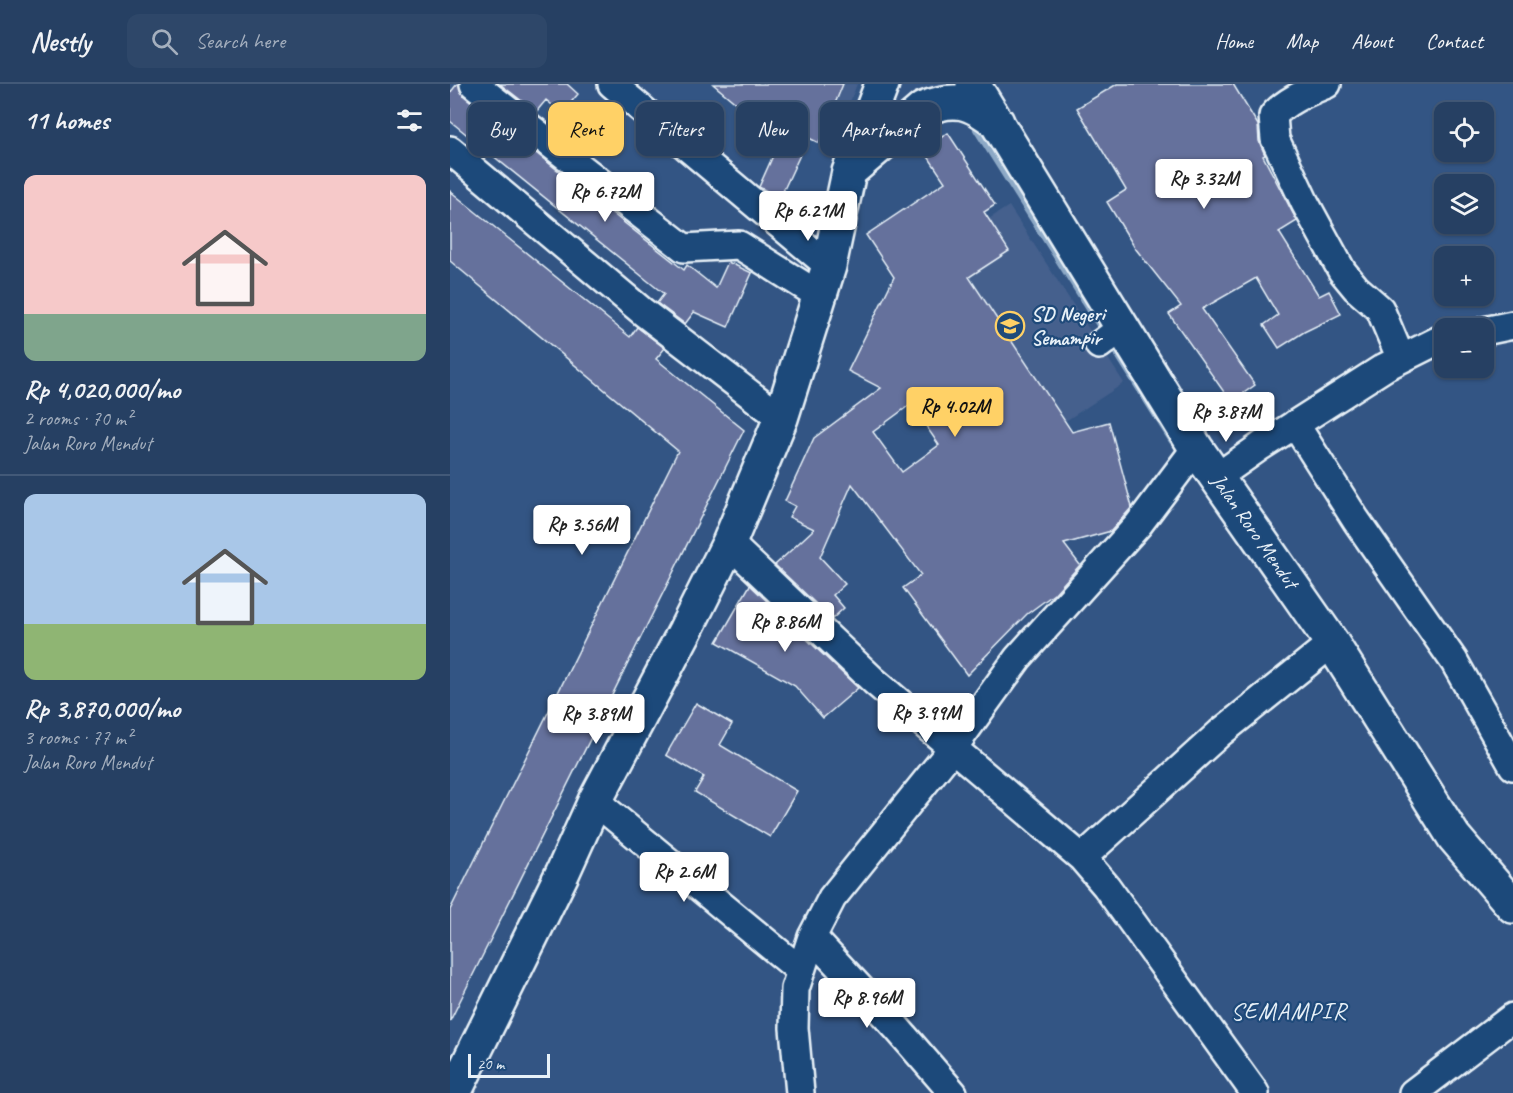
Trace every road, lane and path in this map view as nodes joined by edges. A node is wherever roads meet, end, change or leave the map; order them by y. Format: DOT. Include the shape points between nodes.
graph roads {
  1 [pos="474,84"];
  2 [pos="612,84"];
  3 [pos="882,84"];
  4 [pos="973,84"];
  5 [pos="1327,84"];
  6 [pos="998,123"];
  7 [pos="450,150"];
  8 [pos="849,172"];
  9 [pos="824,281"];
  10 [pos="1513,325"];
  11 [pos="1494,329"];
  12 [pos="1434,342"];
  13 [pos="1401,359"];
  14 [pos="781,418"];
  15 [pos="1290,427"];
  16 [pos="1196,448"];
  17 [pos="1217,477"];
  18 [pos="729,543"];
  19 [pos="1332,643"];
  20 [pos="952,749"];
  21 [pos="1513,766"];
  22 [pos="595,801"];
  23 [pos="1082,858"];
  24 [pos="1513,906"];
  25 [pos="812,937"];
  26 [pos="801,971"];
  27 [pos="1513,1017"];
  28 [pos="454,1093"];
  29 [pos="800,1093"];
  30 [pos="953,1093"];
  31 [pos="1255,1093"];
  32 [pos="1413,1093"];
  1 -- 9 [label="street" via="684,248 739,244"];
  2 -- 9 [label="street"];
  3 -- 8 [label="main road"];
  4 -- 6 [label="main road, Jalan Roro Mendut"];
  5 -- 13 [label="street" via="1279,108 1273,116 1275,139 1342,271 1380,309"];
  6 -- 8 [label="main road" via="977,107 957,101 938,103 923,109"];
  6 -- 16 [label="main road, Jalan Roro Mendut" via="1112,335"];
  7 -- 14 [label="street" via="643,312"];
  8 -- 9 [label="main road"];
  9 -- 14 [label="main road"];
  10 -- 11 [label="street"];
  12 -- 13 [label="street"];
  13 -- 15 [label="street"];
  14 -- 18 [label="main road"];
  15 -- 17 [label="street"];
  15 -- 21 [label="street" via="1454,661"];
  16 -- 17 [label="main road, Jalan Roro Mendut"];
  16 -- 20 [label="street" via="1138,525 1017,658"];
  17 -- 19 [label="main road, Jalan Roro Mendut"];
  18 -- 20 [label="street"];
  18 -- 22 [label="main road"];
  19 -- 23 [label="street" via="1220,733"];
  19 -- 24 [label="main road, Jalan Roro Mendut" via="1454,837"];
  20 -- 23 [label="street"];
  20 -- 25 [label="street" via="832,898"];
  22 -- 26 [label="street"];
  22 -- 28 [label="main road"];
  23 -- 31 [label="street" via="1113,895"];
  25 -- 26 [label="street"];
  25 -- 30 [label="street"];
  26 -- 29 [label="street" via="795,989 794,1028"];
  27 -- 32 [label="street"];
}
